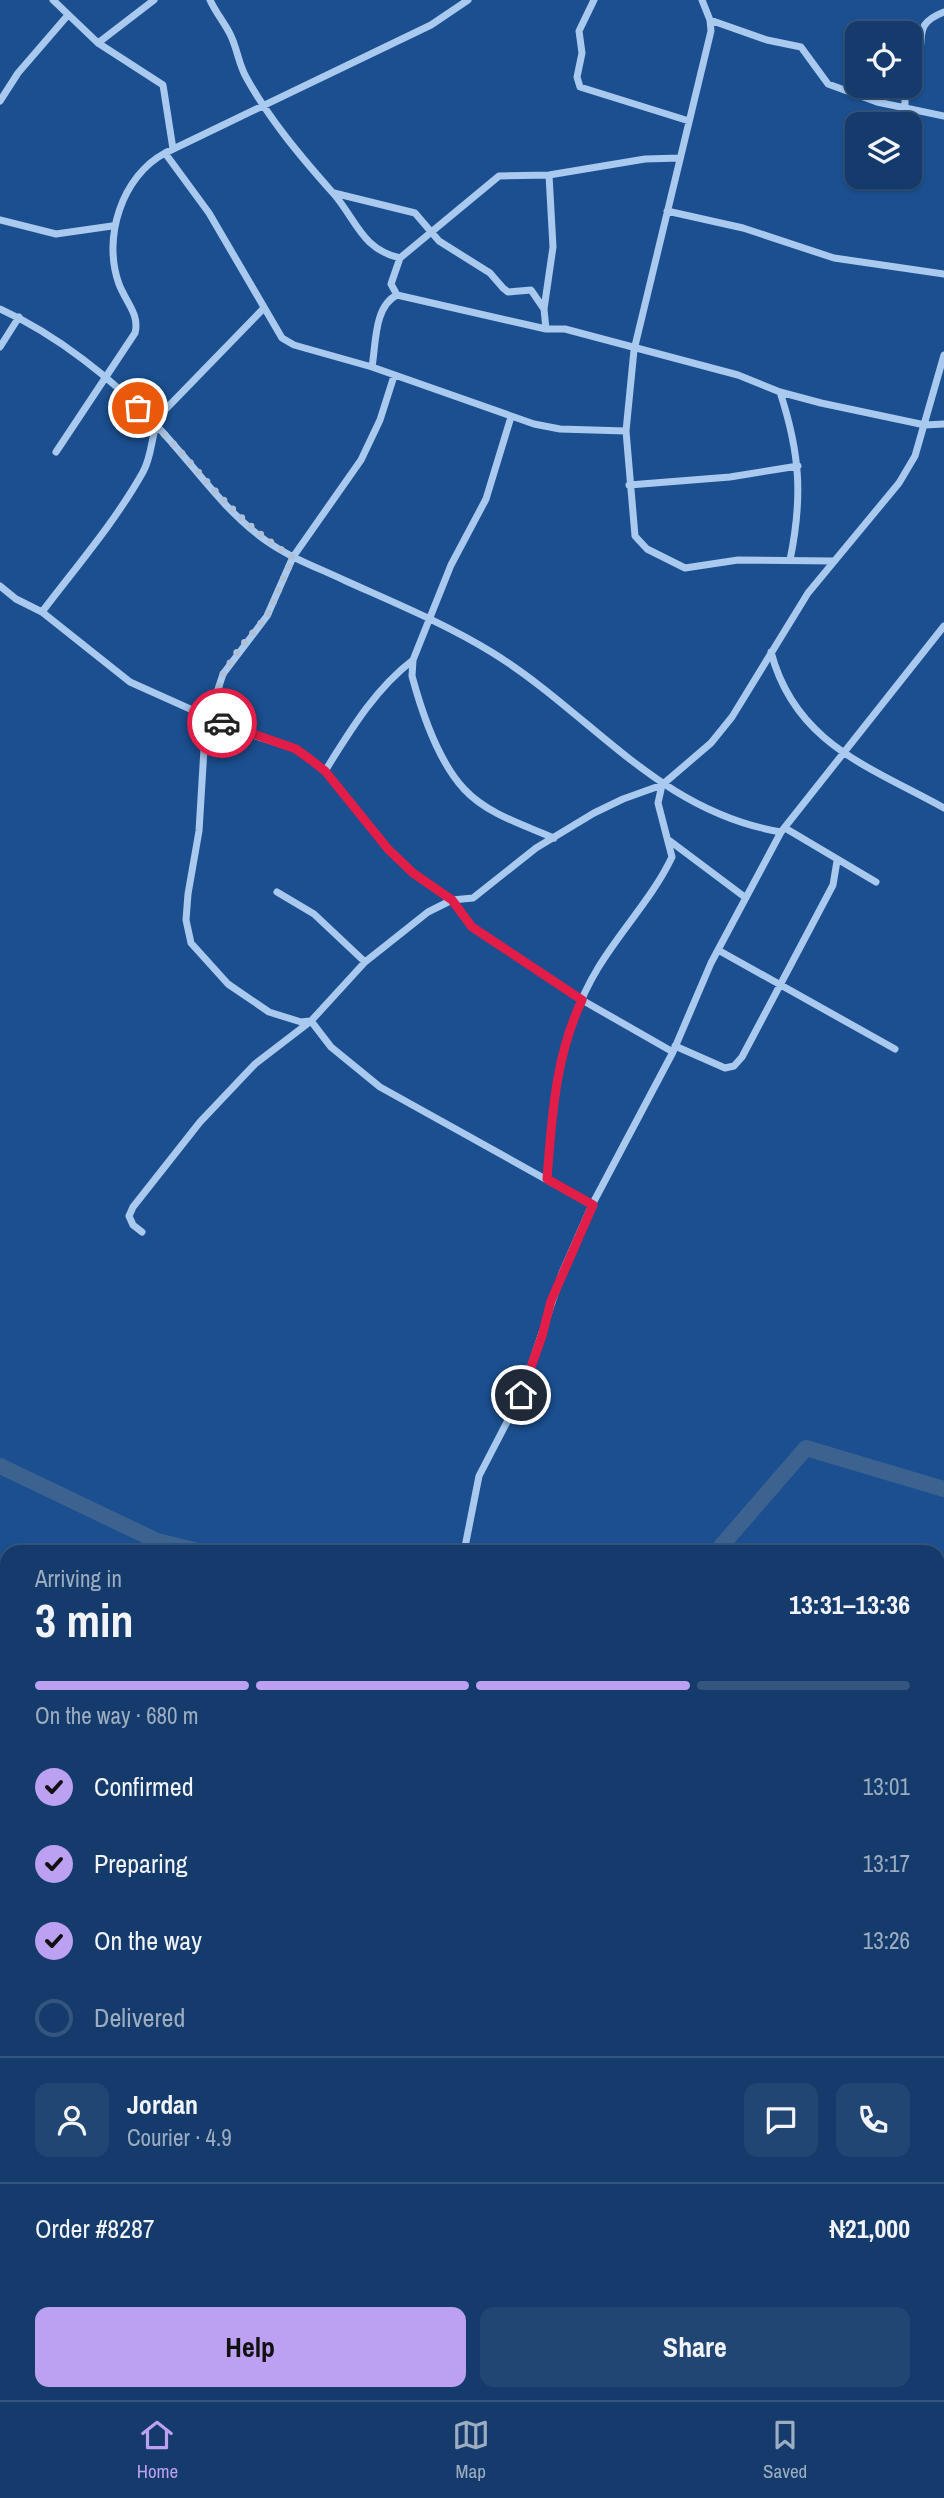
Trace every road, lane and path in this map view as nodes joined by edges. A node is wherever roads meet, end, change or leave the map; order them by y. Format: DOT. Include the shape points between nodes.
graph roads {
  1 [pos="66,0"];
  2 [pos="154,0"];
  3 [pos="210,0"];
  4 [pos="468,0"];
  5 [pos="594,0"];
  6 [pos="702,0"];
  7 [pos="56,3"];
  8 [pos="944,12"];
  9 [pos="68,15"];
  10 [pos="710,20"];
  11 [pos="922,26"];
  12 [pos="98,43"];
  13 [pos="905,98"];
  14 [pos="0,101"];
  15 [pos="264,107"];
  16 [pos="905,108"];
  17 [pos="944,116"];
  18 [pos="689,121"];
  19 [pos="173,149"];
  20 [pos="165,153"];
  21 [pos="680,158"];
  22 [pos="549,175"];
  23 [pos="334,193"];
  24 [pos="667,211"];
  25 [pos="0,220"];
  26 [pos="112,226"];
  27 [pos="430,233"];
  28 [pos="400,258"];
  29 [pos="944,274"];
  30 [pos="397,295"];
  31 [pos="0,309"];
  32 [pos="263,309"];
  33 [pos="544,309"];
  34 [pos="19,317"];
  35 [pos="546,329"];
  36 [pos="0,347"];
  37 [pos="634,349"];
  38 [pos="944,355"];
  39 [pos="372,367"];
  40 [pos="394,376"];
  41 [pos="104,377"];
  42 [pos="780,392"];
  43 [pos="511,417"];
  44 [pos="155,423"];
  45 [pos="944,424"];
  46 [pos="925,425"];
  47 [pos="626,431"];
  48 [pos="56,452"];
  49 [pos="798,466"];
  50 [pos="629,485"];
  51 [pos="293,557"];
  52 [pos="790,560"];
  53 [pos="833,561"];
  54 [pos="0,586"];
  55 [pos="42,612"];
  56 [pos="429,618"];
  57 [pos="944,626"];
  58 [pos="771,652"];
  59 [pos="413,660"];
  60 [pos="209,717"];
  61 [pos="843,751"];
  62 [pos="325,771"];
  63 [pos="662,785"];
  64 [pos="944,808"];
  65 [pos="783,830"];
  66 [pos="554,838"];
  67 [pos="669,841"];
  68 [pos="837,861"];
  69 [pos="876,882"];
  70 [pos="277,892"];
  71 [pos="746,898"];
  72 [pos="452,900"];
  73 [pos="718,950"];
  74 [pos="365,962"];
  75 [pos="780,985"];
  76 [pos="582,1000"];
  77 [pos="311,1021"];
  78 [pos="674,1049"];
  79 [pos="895,1049"];
  80 [pos="547,1179"];
  81 [pos="593,1205"];
  82 [pos="142,1232"];
  83 [pos="465,1545"];
  1 -- 7 [label="street"];
  2 -- 12 [label="street"];
  3 -- 15 [label="street"];
  4 -- 15 [label="street" via="431,25"];
  5 -- 18 [label="street" via="579,31 580,87"];
  6 -- 10 [label="street"];
  7 -- 9 [label="street"];
  8 -- 11 [label="street"];
  9 -- 12 [label="street"];
  9 -- 14 [label="street"];
  10 -- 16 [label="street" via="767,40 797,44 828,84"];
  10 -- 18 [label="street"];
  12 -- 19 [label="street" via="163,85"];
  13 -- 16 [label="street"];
  15 -- 19 [label="street"];
  15 -- 23 [label="street"];
  16 -- 17 [label="street"];
  18 -- 21 [label="street"];
  19 -- 20 [label="street"];
  20 -- 26 [label="street" via="142,168"];
  20 -- 32 [label="street" via="209,213"];
  21 -- 22 [label="street" via="645,159"];
  21 -- 24 [label="street"];
  22 -- 27 [label="street" via="499,176"];
  22 -- 33 [label="street" via="553,247"];
  23 -- 27 [label="street" via="405,209"];
  23 -- 28 [label="street" via="370,245"];
  24 -- 29 [label="street" via="743,228 834,258"];
  24 -- 37 [label="street"];
  25 -- 26 [label="street" via="56,234"];
  26 -- 41 [label="street" via="118,281 138,323"];
  27 -- 28 [label="street"];
  27 -- 33 [label="street" via="490,273 508,292 531,290"];
  28 -- 30 [label="street" via="391,284"];
  30 -- 35 [label="street"];
  30 -- 39 [label="street" via="388,299 382,310"];
  31 -- 34 [label="street"];
  32 -- 39 [label="street" via="282,338 294,345"];
  32 -- 44 [label="street"];
  33 -- 35 [label="street"];
  34 -- 36 [label="street"];
  34 -- 41 [label="street"];
  35 -- 37 [label="street" via="565,329"];
  37 -- 42 [label="street" via="738,375"];
  37 -- 47 [label="street"];
  38 -- 46 [label="street"];
  39 -- 40 [label="street"];
  40 -- 43 [label="street"];
  40 -- 51 [label="street" via="361,460"];
  41 -- 44 [label="street"];
  41 -- 48 [label="street"];
  42 -- 46 [label="street"];
  42 -- 49 [label="street"];
  43 -- 47 [label="street" via="560,429"];
  43 -- 56 [label="street" via="486,499"];
  44 -- 51 [label="street" via="242,520"];
  44 -- 55 [label="street" via="144,470"];
  45 -- 46 [label="street"];
  46 -- 53 [label="street" via="899,484"];
  47 -- 50 [label="street"];
  49 -- 50 [label="street"];
  49 -- 52 [label="street" via="799,503"];
  50 -- 52 [label="street" via="639,543 679,566"];
  51 -- 56 [label="street"];
  51 -- 60 [label="street" via="267,616 223,674"];
  52 -- 53 [label="street"];
  53 -- 58 [label="street"];
  54 -- 55 [label="street"];
  55 -- 60 [label="street" via="130,682"];
  56 -- 59 [label="street"];
  56 -- 63 [label="street" via="532,680"];
  57 -- 61 [label="street"];
  58 -- 61 [label="street" via="777,677 804,721"];
  58 -- 63 [label="street" via="711,743"];
  59 -- 62 [label="street" via="387,682"];
  59 -- 66 [label="street" via="416,690 447,767 465,790 493,811"];
  60 -- 62 [label="street" via="296,749"];
  60 -- 77 [label="street" via="199,831 188,894 186,920 191,943 228,984 269,1012"];
  61 -- 64 [label="street"];
  61 -- 65 [label="street"];
  62 -- 72 [label="street" via="388,849"];
  63 -- 65 [label="street" via="728,819"];
  63 -- 66 [label="street" via="623,799"];
  63 -- 67 [label="street" via="658,803"];
  65 -- 68 [label="street"];
  65 -- 71 [label="street"];
  66 -- 72 [label="street" via="473,898"];
  67 -- 71 [label="street"];
  67 -- 76 [label="street" via="673,857 666,870 597,969"];
  68 -- 69 [label="street"];
  68 -- 75 [label="street" via="833,885"];
  70 -- 74 [label="street" via="314,914"];
  71 -- 73 [label="street"];
  72 -- 74 [label="street" via="428,912"];
  72 -- 76 [label="street" via="472,927"];
  73 -- 75 [label="street"];
  73 -- 78 [label="street"];
  74 -- 77 [label="street"];
  75 -- 78 [label="street" via="734,1066 716,1065"];
  75 -- 79 [label="street"];
  76 -- 78 [label="street"];
  76 -- 80 [label="street" via="556,1077"];
  77 -- 80 [label="street" via="331,1047 380,1087"];
  77 -- 82 [label="street" via="255,1064 140,1196 130,1216 132,1225"];
  78 -- 81 [label="street"];
  80 -- 81 [label="street"];
  81 -- 83 [label="street" via="551,1301 521,1395 479,1476"];
}
